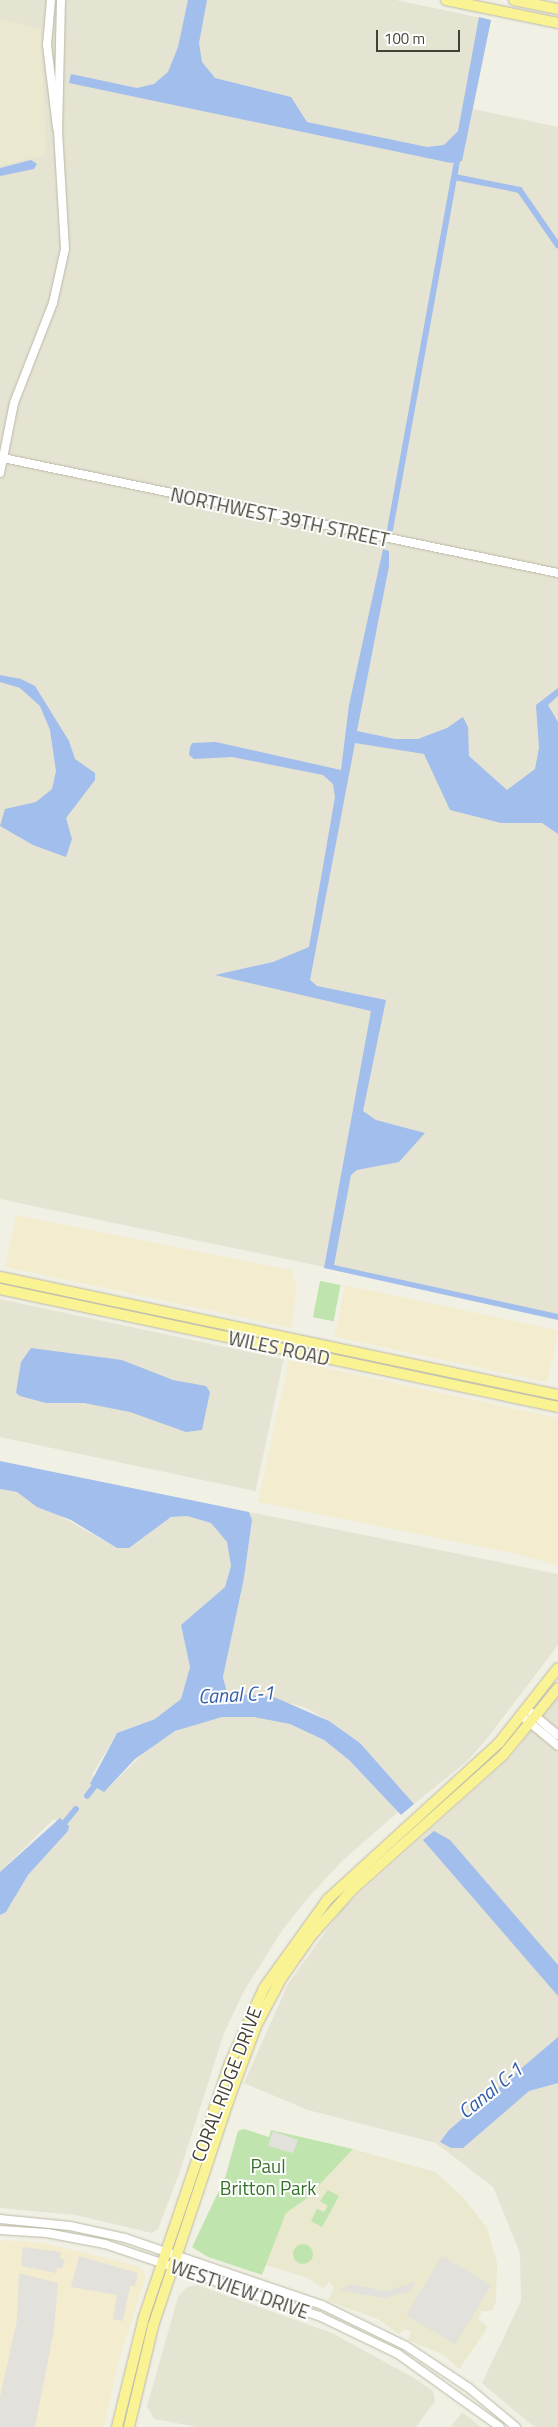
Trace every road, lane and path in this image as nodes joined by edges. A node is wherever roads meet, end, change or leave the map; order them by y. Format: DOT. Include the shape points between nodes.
graph roads {
  1 [pos="51,0"];
  2 [pos="61,0"];
  3 [pos="446,0"];
  4 [pos="514,0"];
  5 [pos="558,9"];
  6 [pos="558,23"];
  7 [pos="58,132"];
  8 [pos="3,458"];
  9 [pos="0,473"];
  10 [pos="558,573"];
  11 [pos="0,1277"];
  12 [pos="0,1289"];
  13 [pos="558,1395"];
  14 [pos="558,1407"];
  15 [pos="558,1668"];
  16 [pos="558,1688"];
  17 [pos="526,1713"];
  18 [pos="534,1721"];
  19 [pos="558,1735"];
  20 [pos="558,1746"];
  21 [pos="0,2219"];
  22 [pos="0,2230"];
  23 [pos="164,2257"];
  24 [pos="174,2261"];
  25 [pos="117,2427"];
  26 [pos="129,2427"];
  27 [pos="500,2427"];
  28 [pos="516,2427"];
  1 -- 7 [label="street" via="46,45"];
  2 -- 7 [label="street"];
  3 -- 6 [label="main road"];
  4 -- 5 [label="main road"];
  7 -- 8 [label="street" via="65,248 62,270 53,304 23,373"];
  8 -- 9 [label="street"];
  8 -- 10 [label="street, NORTHWEST 39TH STREET"];
  11 -- 13 [label="main road, WILES ROAD"];
  12 -- 14 [label="main road, WILES ROAD"];
  15 -- 17 [label="main road, CORAL RIDGE DRIVE"];
  16 -- 18 [label="main road, CORAL RIDGE DRIVE"];
  17 -- 18 [label="street"];
  17 -- 23 [label="main road, CORAL RIDGE DRIVE" via="484,1758 338,1887 283,1956 238,2043"];
  18 -- 19 [label="street"];
  18 -- 20 [label="street"];
  18 -- 24 [label="main road, CORAL RIDGE DRIVE" via="488,1769 351,1891 287,1970 249,2044"];
  21 -- 23 [label="street, WESTVIEW DRIVE" via="92,2229"];
  22 -- 23 [label="street, WESTVIEW DRIVE" via="73,2237"];
  23 -- 24 [label="street, WESTVIEW DRIVE"];
  23 -- 25 [label="main road, CORAL RIDGE DRIVE" via="144,2317"];
  24 -- 26 [label="main road, CORAL RIDGE DRIVE" via="153,2326"];
  24 -- 27 [label="street, WESTVIEW DRIVE" via="365,2336 462,2396"];
  24 -- 28 [label="street, WESTVIEW DRIVE" via="322,2305 406,2346 458,2380"];
}
